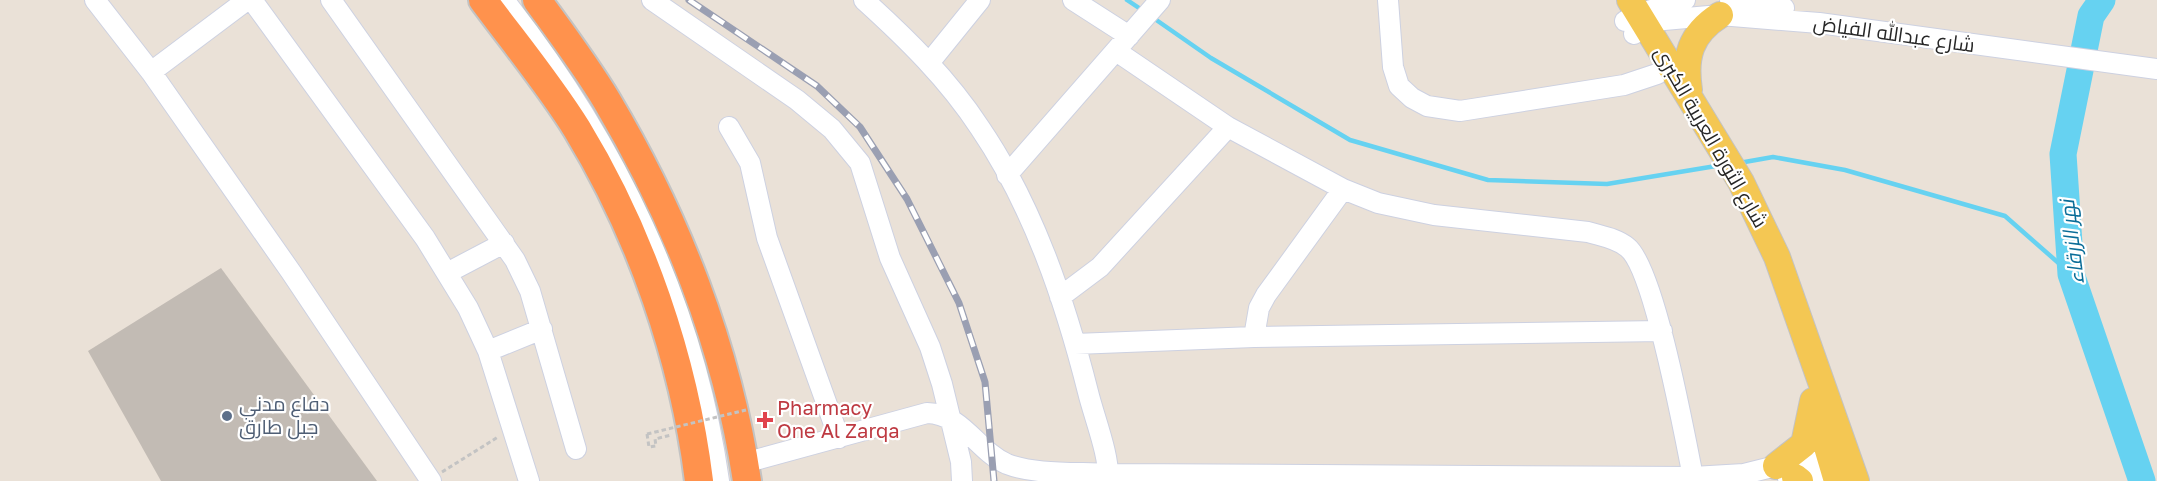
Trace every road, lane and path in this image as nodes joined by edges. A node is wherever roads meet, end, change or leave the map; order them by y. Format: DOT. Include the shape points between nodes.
graph roads {
  1 [pos="95,0"];
  2 [pos="247,0"];
  3 [pos="252,0"];
  4 [pos="332,0"];
  5 [pos="483,0"];
  6 [pos="504,0"];
  7 [pos="514,0"];
  8 [pos="537,0"];
  9 [pos="652,0"];
  10 [pos="864,0"];
  11 [pos="980,0"];
  12 [pos="1072,0"];
  13 [pos="1160,0"];
  14 [pos="1388,0"];
  15 [pos="1687,5"];
  16 [pos="1725,8"];
  17 [pos="1631,16"];
  18 [pos="1129,36"];
  19 [pos="2157,57"];
  20 [pos="2117,58"];
  21 [pos="929,63"];
  22 [pos="2157,69"];
  23 [pos="151,72"];
  24 [pos="1657,74"];
  25 [pos="1690,97"];
  26 [pos="729,127"];
  27 [pos="1228,127"];
  28 [pos="1719,160"];
  29 [pos="1007,175"];
  30 [pos="1733,185"];
  31 [pos="1343,189"];
  32 [pos="504,243"];
  33 [pos="447,273"];
  34 [pos="1060,297"];
  35 [pos="542,329"];
  36 [pos="1662,332"];
  37 [pos="1254,337"];
  38 [pos="1076,344"];
  39 [pos="488,351"];
  40 [pos="1813,400"];
  41 [pos="746,410"];
  42 [pos="951,419"];
  43 [pos="512,428"];
  44 [pos="839,438"];
  45 [pos="655,439"];
  46 [pos="576,449"];
  47 [pos="1844,472"];
  48 [pos="739,475"];
  49 [pos="1790,475"];
  50 [pos="1693,477"];
  51 [pos="1108,478"];
  52 [pos="1510,478"];
  53 [pos="431,480"];
  54 [pos="529,481"];
  55 [pos="699,481"];
  56 [pos="719,481"];
  57 [pos="962,481"];
  1 -- 23 [label="street"];
  2 -- 23 [label="street"];
  3 -- 33 [label="street"];
  4 -- 32 [label="street"];
  5 -- 55 [label="highway" via="573,122 625,222 650,283 675,362"];
  6 -- 56 [label="street" via="572,92 654,247 686,333"];
  7 -- 48 [label="street" via="578,87 627,170 664,249 700,347 716,413"];
  8 -- 48 [label="highway" via="606,100 664,209 709,324 731,403"];
  9 -- 42 [label="street" via="797,100 852,151 865,175 890,258 930,347"];
  10 -- 21 [label="street"];
  11 -- 21 [label="street"];
  12 -- 18 [label="street"];
  13 -- 18 [label="street"];
  14 -- 24 [label="street" via="1391,57 1399,86 1427,106 1460,111 1623,85"];
  15 -- 16 [label="street, شارع عبدالله الفياض"];
  15 -- 17 [label="street, شارع عبدالله الفياض"];
  16 -- 20 [label="street, شارع عبدالله الفياض"];
  16 -- 25 [label="main road" via="1690,45 1686,58"];
  17 -- 24 [label="main road, شارع الثورة العربية الكبرى"];
  17 -- 25 [label="main road, شارع الثورة العربية الكبرى"];
  18 -- 27 [label="street"];
  18 -- 29 [label="street"];
  19 -- 20 [label="street, شارع عبدالله الفياض"];
  20 -- 22 [label="street, شارع عبدالله الفياض"];
  21 -- 29 [label="street" via="979,126"];
  23 -- 53 [label="street"];
  24 -- 28 [label="main road, شارع الثورة العربية الكبرى"];
  25 -- 28 [label="main road, شارع الثورة العربية الكبرى"];
  26 -- 44 [label="street" via="750,163 766,238"];
  27 -- 31 [label="street"];
  27 -- 34 [label="street" via="1100,267"];
  28 -- 30 [label="main road, شارع الثورة العربية الكبرى"];
  29 -- 34 [label="street"];
  30 -- 40 [label="main road, شارع الثورة العربية الكبرى"];
  30 -- 47 [label="main road, شارع الثورة العربية الكبرى" via="1792,294"];
  31 -- 36 [label="street" via="1378,203 1434,215 1611,238 1628,248 1636,259"];
  31 -- 37 [label="street" via="1266,295 1259,308"];
  32 -- 33 [label="street"];
  32 -- 35 [label="street" via="530,291"];
  33 -- 39 [label="street"];
  34 -- 38 [label="street"];
  35 -- 39 [label="street"];
  35 -- 46 [label="street"];
  36 -- 37 [label="street"];
  36 -- 50 [label="street"];
  37 -- 38 [label="street"];
  38 -- 51 [label="street"];
  39 -- 43 [label="street"];
  40 -- 47 [label="main road, شارع الثورة العربية الكبرى"];
  40 -- 49 [label="main road" via="1804,444"];
  41 -- 45 [label="path, bridge" via="647,434 649,447 656,446"];
  42 -- 44 [label="street" via="927,413"];
  42 -- 51 [label="street" via="1007,464"];
  42 -- 57 [label="street"];
  43 -- 53 [label="path"];
  43 -- 54 [label="street"];
  44 -- 48 [label="street"];
  47 -- 49 [label="street"];
  49 -- 50 [label="street"];
  50 -- 52 [label="street"];
  51 -- 52 [label="street"];
}
